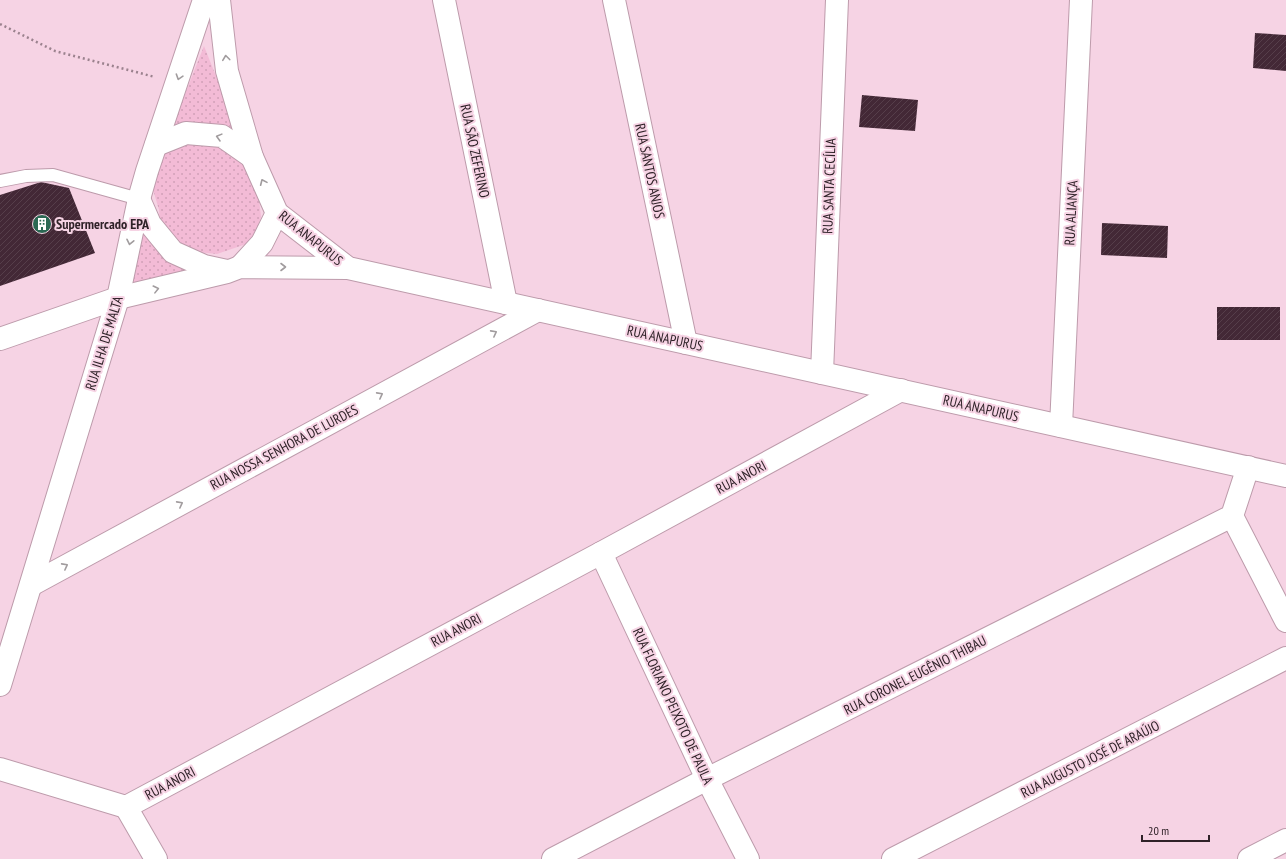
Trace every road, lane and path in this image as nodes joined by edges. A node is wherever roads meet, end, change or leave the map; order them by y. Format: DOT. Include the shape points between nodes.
graph roads {
  1 [pos="204,0"];
  2 [pos="219,0"];
  3 [pos="444,0"];
  4 [pos="614,0"];
  5 [pos="837,0"];
  6 [pos="1081,0"];
  7 [pos="0,24"];
  8 [pos="177,83"];
  9 [pos="156,145"];
  10 [pos="252,157"];
  11 [pos="0,181"];
  12 [pos="139,199"];
  13 [pos="278,213"];
  14 [pos="348,268"];
  15 [pos="234,269"];
  16 [pos="118,298"];
  17 [pos="506,303"];
  18 [pos="538,310"];
  19 [pos="0,339"];
  20 [pos="686,343"];
  21 [pos="822,373"];
  22 [pos="901,390"];
  23 [pos="1061,426"];
  24 [pos="1248,467"];
  25 [pos="1286,476"];
  26 [pos="1232,516"];
  27 [pos="601,553"];
  28 [pos="31,585"];
  29 [pos="1286,621"];
  30 [pos="1286,658"];
  31 [pos="0,685"];
  32 [pos="0,769"];
  33 [pos="707,779"];
  34 [pos="126,807"];
  35 [pos="1286,840"];
  36 [pos="156,859"];
  37 [pos="553,859"];
  38 [pos="748,859"];
  39 [pos="893,859"];
  40 [pos="1249,859"];
  1 -- 8 [label="street, RUA ILHA DE MALTA, one-way"];
  10 -- 2 [label="street, RUA ANAPURUS, one-way" via="227,71"];
  3 -- 17 [label="street, RUA SÃO ZEFERINO"];
  4 -- 20 [label="street, RUA SANTOS ANJOS"];
  5 -- 21 [label="street, RUA SANTA CECÍLIA"];
  6 -- 23 [label="street, RUA ALIANÇA"];
  7 -- 8 [label="path" via="55,51"];
  8 -- 9 [label="street, RUA ILHA DE MALTA"];
  10 -- 9 [label="street, one-way" via="222,136 186,133"];
  9 -- 12 [label="street, RUA ILHA DE MALTA"];
  13 -- 10 [label="street, RUA ANAPURUS, one-way"];
  11 -- 12 [label="lane" via="26,176 53,175"];
  12 -- 15 [label="street" via="150,224 173,252 204,266"];
  12 -- 16 [label="street, RUA ILHA DE MALTA, one-way"];
  13 -- 14 [label="street, RUA ANAPURUS"];
  13 -- 15 [label="street" via="262,243"];
  15 -- 14 [label="street, one-way"];
  14 -- 17 [label="street, RUA ANAPURUS"];
  16 -- 15 [label="street, one-way"];
  16 -- 19 [label="street"];
  16 -- 28 [label="street, RUA ILHA DE MALTA"];
  17 -- 18 [label="street, RUA ANAPURUS"];
  18 -- 20 [label="street, RUA ANAPURUS"];
  28 -- 18 [label="street, RUA NOSSA SENHORA DE LURDES, one-way"];
  20 -- 21 [label="street, RUA ANAPURUS"];
  21 -- 22 [label="street, RUA ANAPURUS"];
  22 -- 23 [label="street, RUA ANAPURUS"];
  22 -- 27 [label="street, RUA ANORI"];
  23 -- 24 [label="street, RUA ANAPURUS"];
  24 -- 25 [label="street, RUA ANAPURUS"];
  24 -- 26 [label="street"];
  26 -- 29 [label="street"];
  26 -- 33 [label="street, RUA CORONEL EUGÊNIO THIBAU"];
  27 -- 33 [label="street, RUA FLORIANO PEIXOTO DE PAULA"];
  27 -- 34 [label="street, RUA ANORI"];
  28 -- 31 [label="street, RUA ILHA DE MALTA"];
  30 -- 39 [label="street, RUA AUGUSTO JOSÉ DE ARAÚJO"];
  32 -- 34 [label="street"];
  33 -- 37 [label="street, RUA CORONEL EUGÊNIO THIBAU"];
  33 -- 38 [label="street, RUA FLORIANO PEIXOTO DE PAULA"];
  34 -- 36 [label="street"];
  35 -- 40 [label="street"];
}
